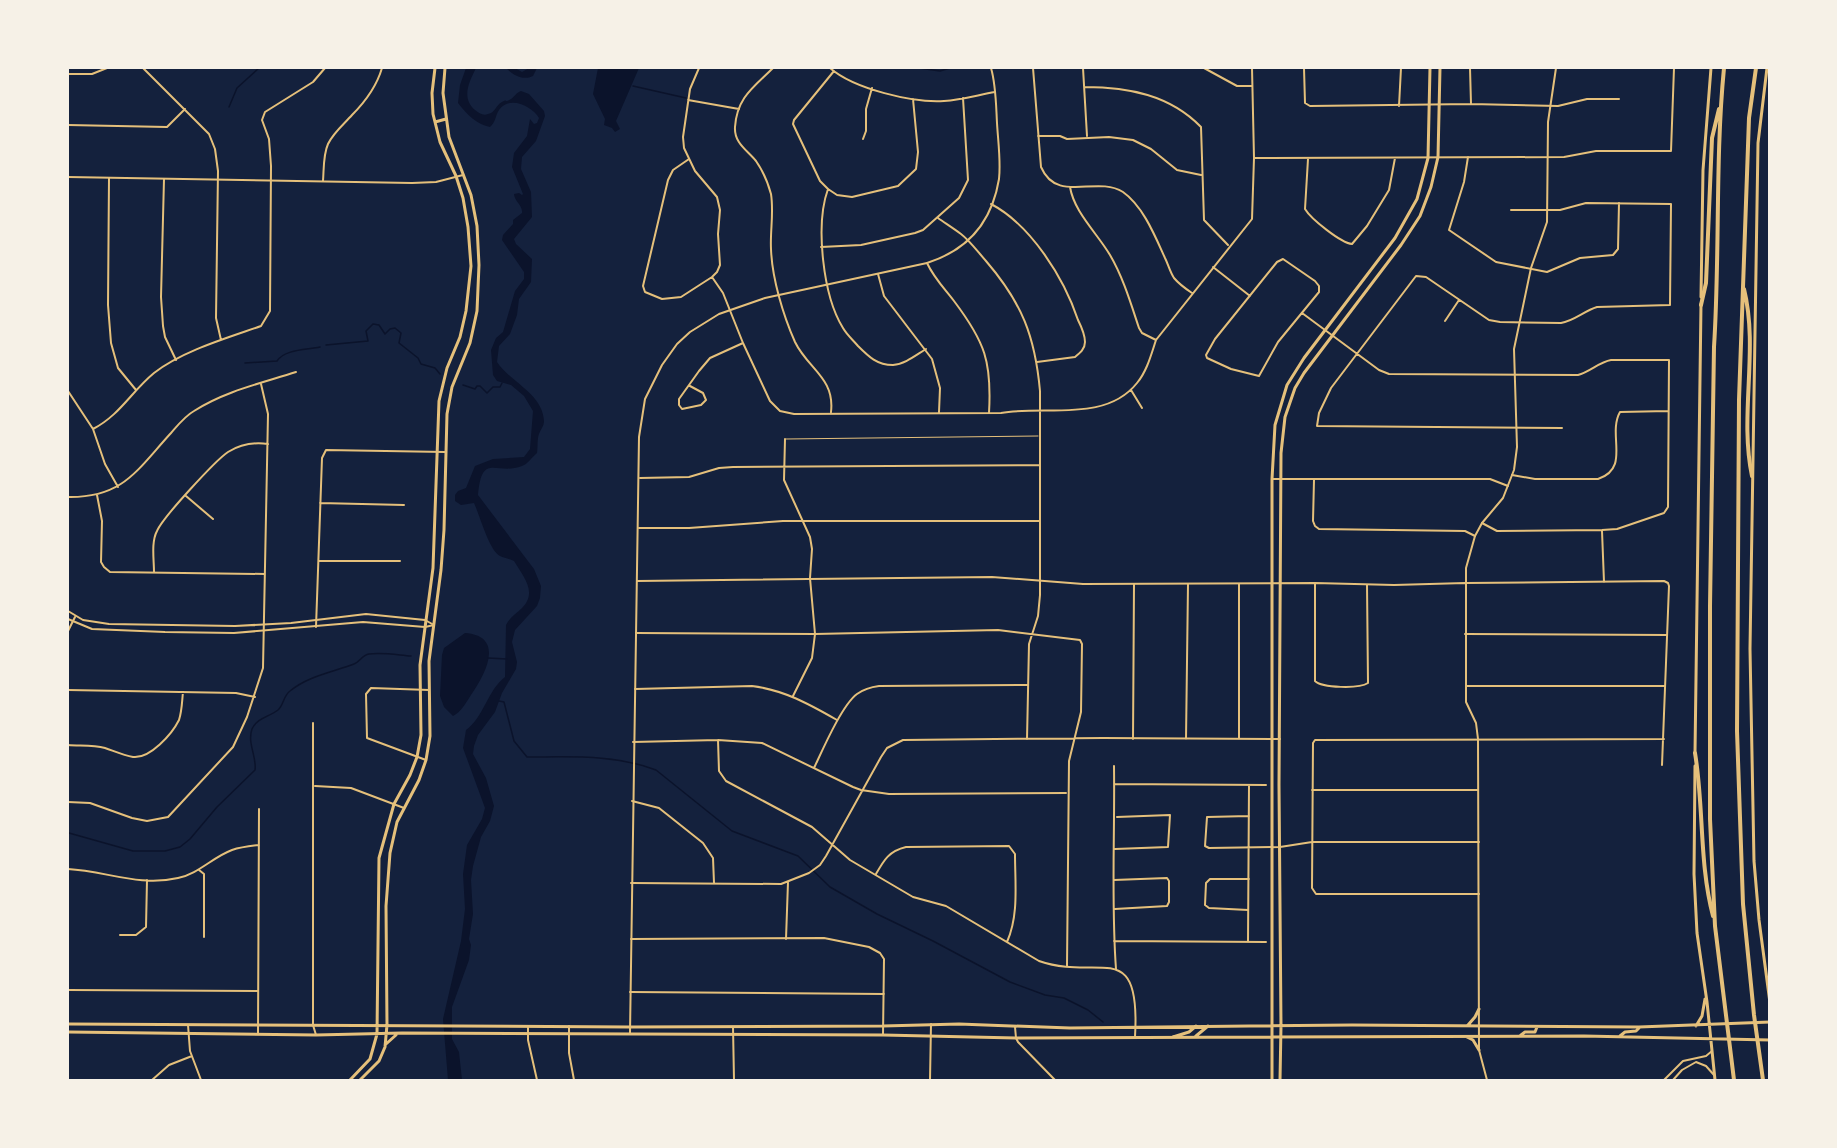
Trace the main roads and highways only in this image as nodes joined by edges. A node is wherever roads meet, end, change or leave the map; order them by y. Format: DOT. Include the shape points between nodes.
graph roads {
  1 [pos="435,68"];
  2 [pos="445,68"];
  3 [pos="1430,68"];
  4 [pos="1440,68"];
  5 [pos="1711,68"];
  6 [pos="1724,68"];
  7 [pos="1756,68"];
  8 [pos="1767,68"];
  9 [pos="1720,103"];
  10 [pos="446,120"];
  11 [pos="435,122"];
  12 [pos="1743,283"];
  13 [pos="1701,305"];
  14 [pos="1752,476"];
  15 [pos="1695,753"];
  16 [pos="378,906"];
  17 [pos="387,906"];
  18 [pos="1715,926"];
  19 [pos="378,964"];
  20 [pos="387,964"];
  21 [pos="1280,966"];
  22 [pos="1272,967"];
  23 [pos="1706,994"];
  24 [pos="1770,1003"];
  25 [pos="1479,1010"];
  26 [pos="1770,1022"];
  27 [pos="68,1024"];
  28 [pos="378,1024"];
  29 [pos="387,1025"];
  30 [pos="1196,1026"];
  31 [pos="1208,1026"];
  32 [pos="1281,1026"];
  33 [pos="1466,1026"];
  34 [pos="1537,1026"];
  35 [pos="1696,1026"];
  36 [pos="1710,1026"];
  37 [pos="1273,1027"];
  38 [pos="1639,1027"];
  39 [pos="1070,1028"];
  40 [pos="68,1032"];
  41 [pos="377,1034"];
  42 [pos="386,1034"];
  43 [pos="398,1034"];
  44 [pos="1071,1036"];
  45 [pos="1272,1036"];
  46 [pos="1280,1036"];
  47 [pos="1462,1036"];
  48 [pos="1520,1036"];
  49 [pos="1620,1036"];
  50 [pos="1171,1037"];
  51 [pos="1196,1037"];
  52 [pos="1711,1039"];
  53 [pos="1770,1040"];
  54 [pos="385,1045"];
  55 [pos="1479,1050"];
  56 [pos="357,1079"];
  57 [pos="350,1080"];
  58 [pos="1272,1080"];
  59 [pos="1280,1080"];
  60 [pos="1715,1080"];
  61 [pos="1734,1080"];
  62 [pos="1763,1080"];
  1 -- 11 [label="main road"];
  2 -- 10 [label="main road"];
  3 -- 22 [label="main road" via="1428,158 1417,199 1403,227 1296,370 1282,397 1275,425"];
  4 -- 21 [label="main road" via="1438,157 1427,200 1414,227 1304,373 1285,417 1281,479"];
  5 -- 13 [label="main road" via="1703,170"];
  6 -- 9 [label="highway"];
  7 -- 12 [label="highway" via="1749,118"];
  8 -- 14 [label="main road" via="1758,144"];
  9 -- 13 [label="highway" via="1712,138 1707,283"];
  9 -- 18 [label="highway" via="1710,606 1710,819"];
  10 -- 11 [label="main road"];
  10 -- 17 [label="main road" via="477,226 477,311 447,414 444,530 429,661 430,736 419,780 391,842"];
  11 -- 16 [label="main road" via="463,198 471,266 460,337 439,401 433,568 420,690 421,735 410,775 394,804 379,858"];
  12 -- 14 [label="highway" via="1750,314"];
  12 -- 62 [label="highway" via="1737,731 1743,904"];
  13 -- 15 [label="main road"];
  14 -- 24 [label="main road" via="1753,829"];
  15 -- 18 [label="highway" via="1706,890"];
  15 -- 23 [label="main road" via="1697,933"];
  16 -- 17 [label="main road"];
  16 -- 19 [label="main road"];
  17 -- 20 [label="main road"];
  18 -- 61 [label="highway"];
  19 -- 20 [label="main road"];
  19 -- 28 [label="main road"];
  20 -- 29 [label="main road"];
  21 -- 22 [label="main road"];
  21 -- 32 [label="main road"];
  22 -- 37 [label="main road"];
  23 -- 35 [label="main road"];
  23 -- 36 [label="main road"];
  25 -- 33 [label="main road"];
  26 -- 36 [label="main road"];
  27 -- 28 [label="main road"];
  28 -- 29 [label="main road"];
  28 -- 41 [label="main road"];
  29 -- 39 [label="main road" via="931,1024"];
  29 -- 42 [label="main road"];
  30 -- 31 [label="main road"];
  30 -- 39 [label="main road"];
  30 -- 50 [label="main road"];
  31 -- 37 [label="main road"];
  31 -- 51 [label="main road"];
  32 -- 33 [label="main road"];
  32 -- 37 [label="main road"];
  32 -- 46 [label="main road"];
  33 -- 34 [label="main road"];
  34 -- 38 [label="main road"];
  34 -- 48 [label="main road" via="1535,1032"];
  35 -- 36 [label="main road"];
  35 -- 38 [label="main road"];
  36 -- 52 [label="main road"];
  37 -- 45 [label="main road"];
  38 -- 49 [label="main road"];
  39 -- 44 [label="main road"];
  40 -- 41 [label="main road"];
  41 -- 42 [label="main road"];
  41 -- 56 [label="main road" via="370,1059"];
  42 -- 43 [label="main road"];
  42 -- 54 [label="main road"];
  43 -- 44 [label="main road"];
  43 -- 54 [label="main road"];
  44 -- 50 [label="main road"];
  45 -- 46 [label="main road"];
  45 -- 51 [label="main road"];
  45 -- 58 [label="main road"];
  46 -- 47 [label="main road"];
  46 -- 59 [label="main road"];
  47 -- 48 [label="main road"];
  47 -- 55 [label="main road" via="1473,1040"];
  48 -- 49 [label="main road"];
  49 -- 52 [label="main road"];
  50 -- 51 [label="main road"];
  52 -- 53 [label="main road"];
  52 -- 60 [label="main road"];
  54 -- 56 [label="main road" via="379,1061"];
  56 -- 57 [label="main road"];
}
